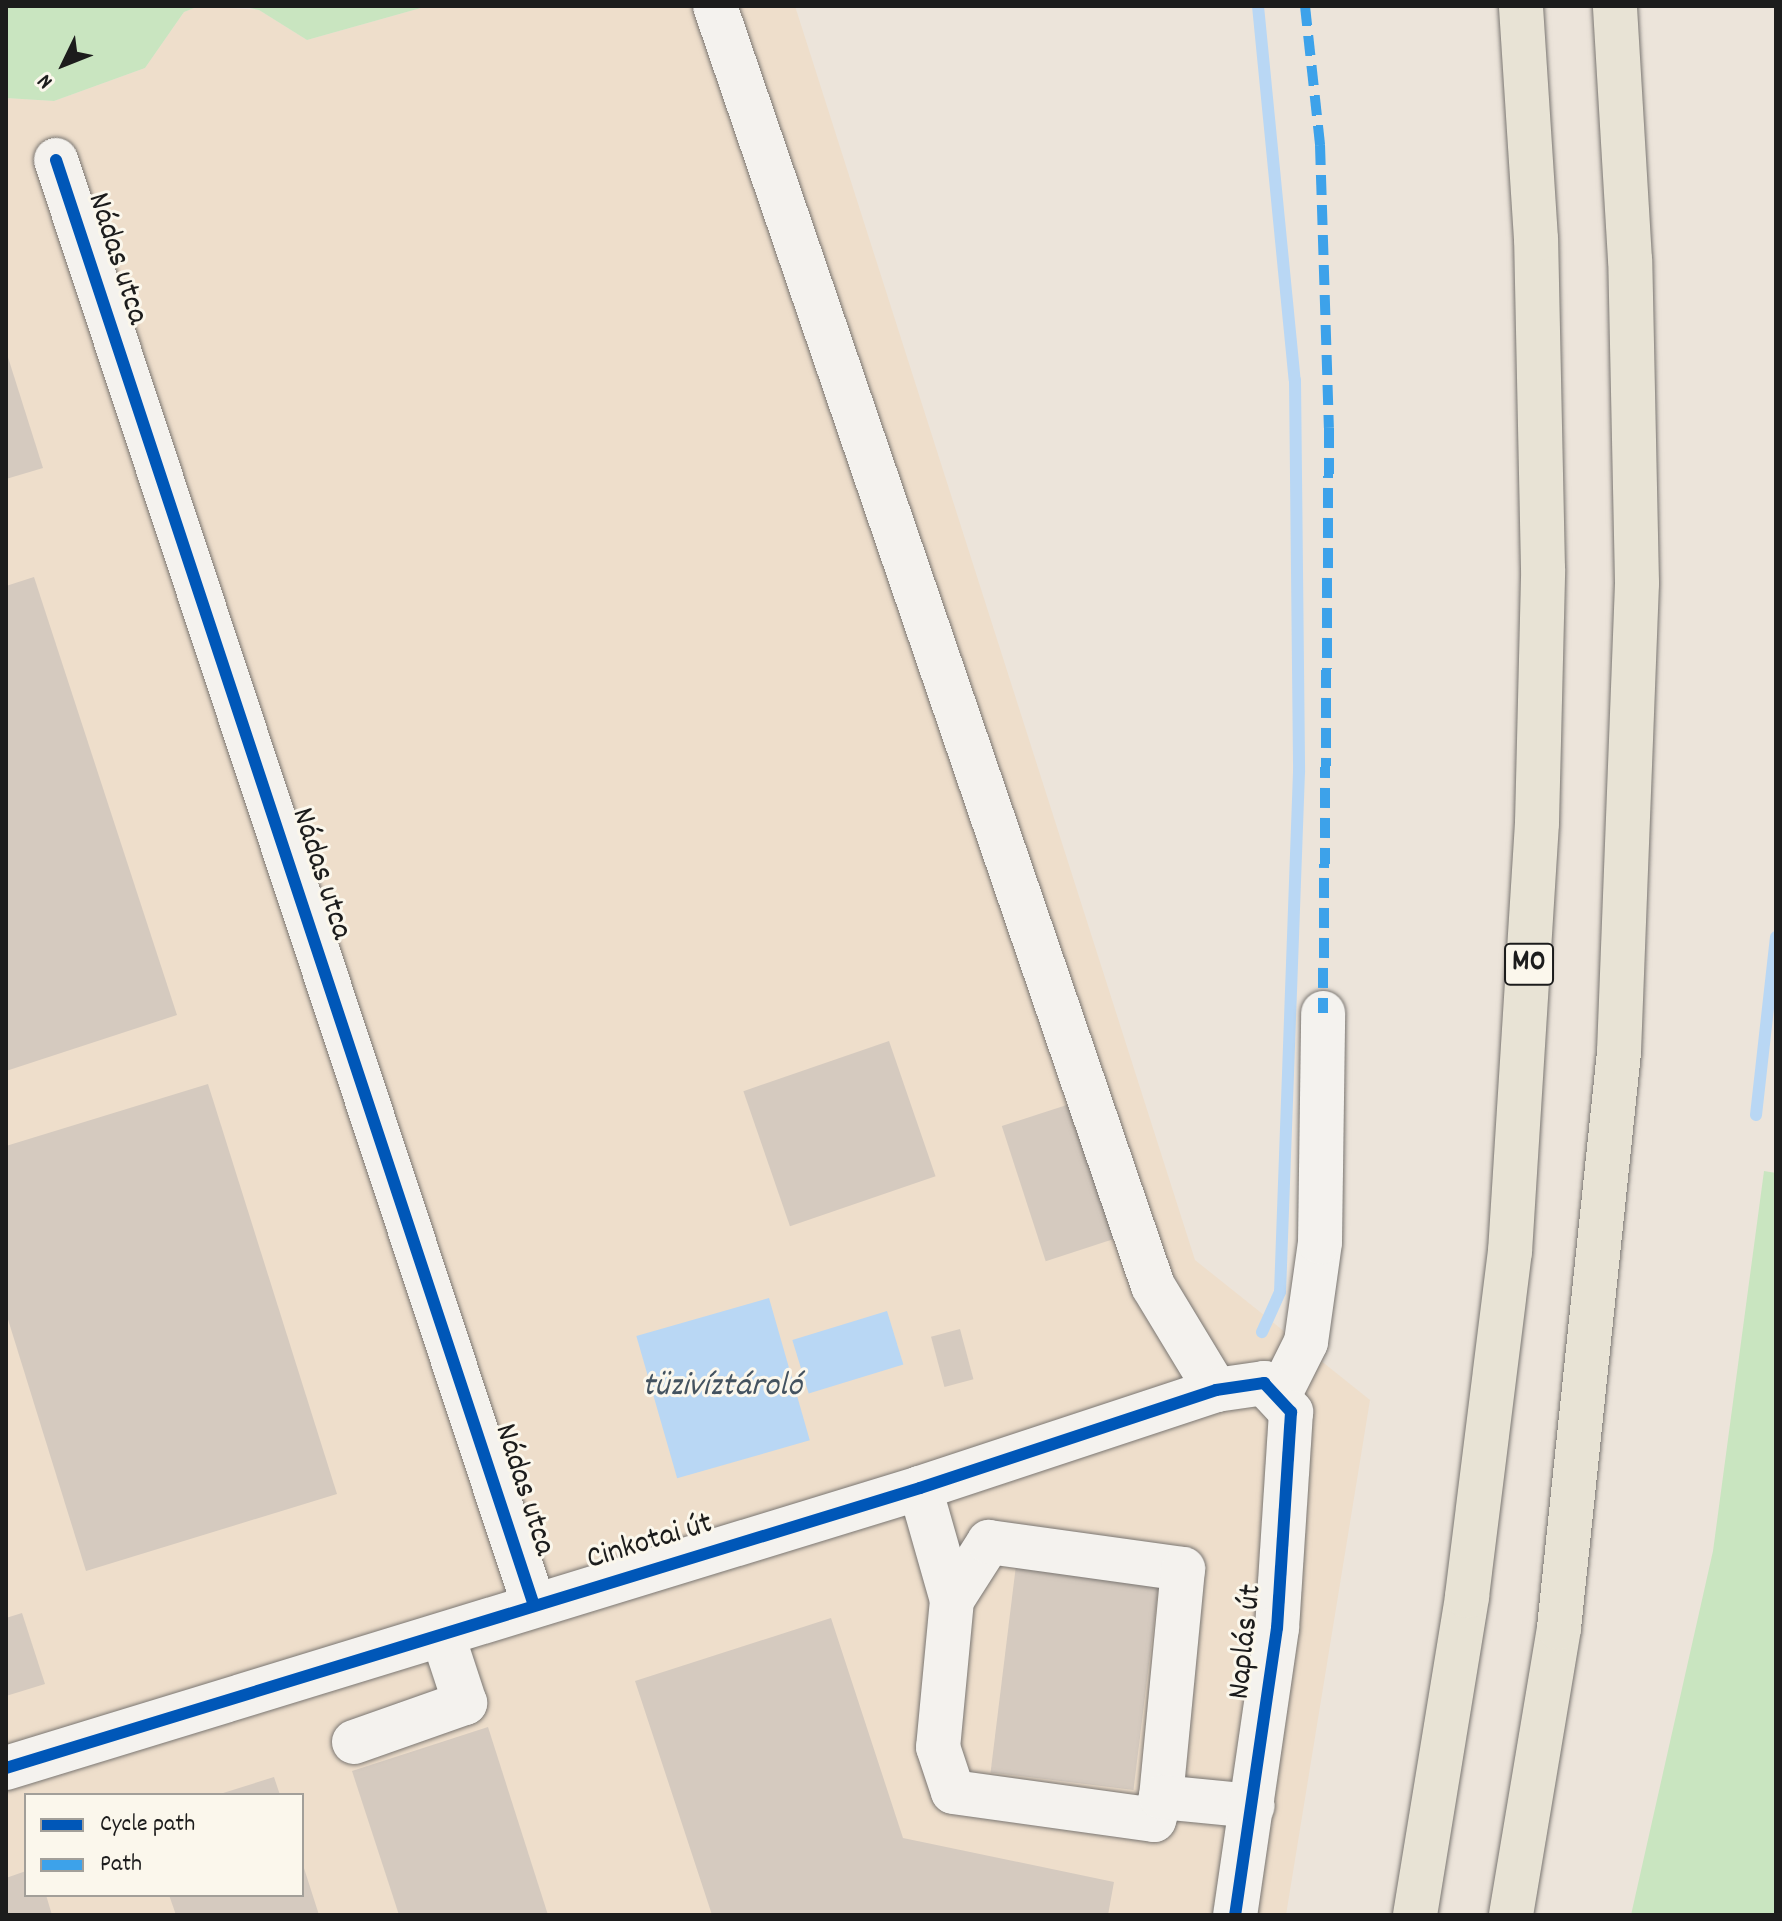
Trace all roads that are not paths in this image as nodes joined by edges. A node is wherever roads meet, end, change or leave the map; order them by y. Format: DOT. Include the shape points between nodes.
graph roads {
  1 [pos="715,6"];
  2 [pos="1521,6"];
  3 [pos="1615,6"];
  4 [pos="56,160"];
  5 [pos="1323,1013"];
  6 [pos="1272,1388"];
  7 [pos="1216,1390"];
  8 [pos="920,1488"];
  9 [pos="952,1600"];
  10 [pos="534,1605"];
  11 [pos="443,1636"];
  12 [pos="354,1742"];
  13 [pos="6,1768"];
  14 [pos="1161,1797"];
  15 [pos="1253,1806"];
  16 [pos="1235,1915"];
  17 [pos="1415,1915"];
  18 [pos="1511,1915"];
  1 -- 7 [label="street" via="1153,1286"];
  2 -- 17 [label="highway, M0" via="1536,239 1543,569 1536,839 1510,1252 1467,1596"];
  3 -- 18 [label="highway" via="1630,260 1637,583 1619,1052 1563,1596"];
  4 -- 10 [label="street, Nádas utca"];
  5 -- 6 [label="street" via="1320,1242 1306,1342"];
  6 -- 7 [label="street, Cinkotai út"];
  6 -- 15 [label="street, Naplás út" via="1291,1412 1277,1628"];
  7 -- 8 [label="street, Cinkotai út"];
  8 -- 9 [label="street"];
  8 -- 10 [label="street, Cinkotai út"];
  9 -- 14 [label="street" via="938,1747 953,1792 1154,1820"];
  9 -- 14 [label="street" via="989,1542 1183,1569"];
  10 -- 11 [label="street, Cinkotai út"];
  11 -- 12 [label="street" via="465,1703"];
  11 -- 13 [label="street, Cinkotai út"];
  14 -- 15 [label="street"];
  15 -- 16 [label="street, Naplás út"];
}
